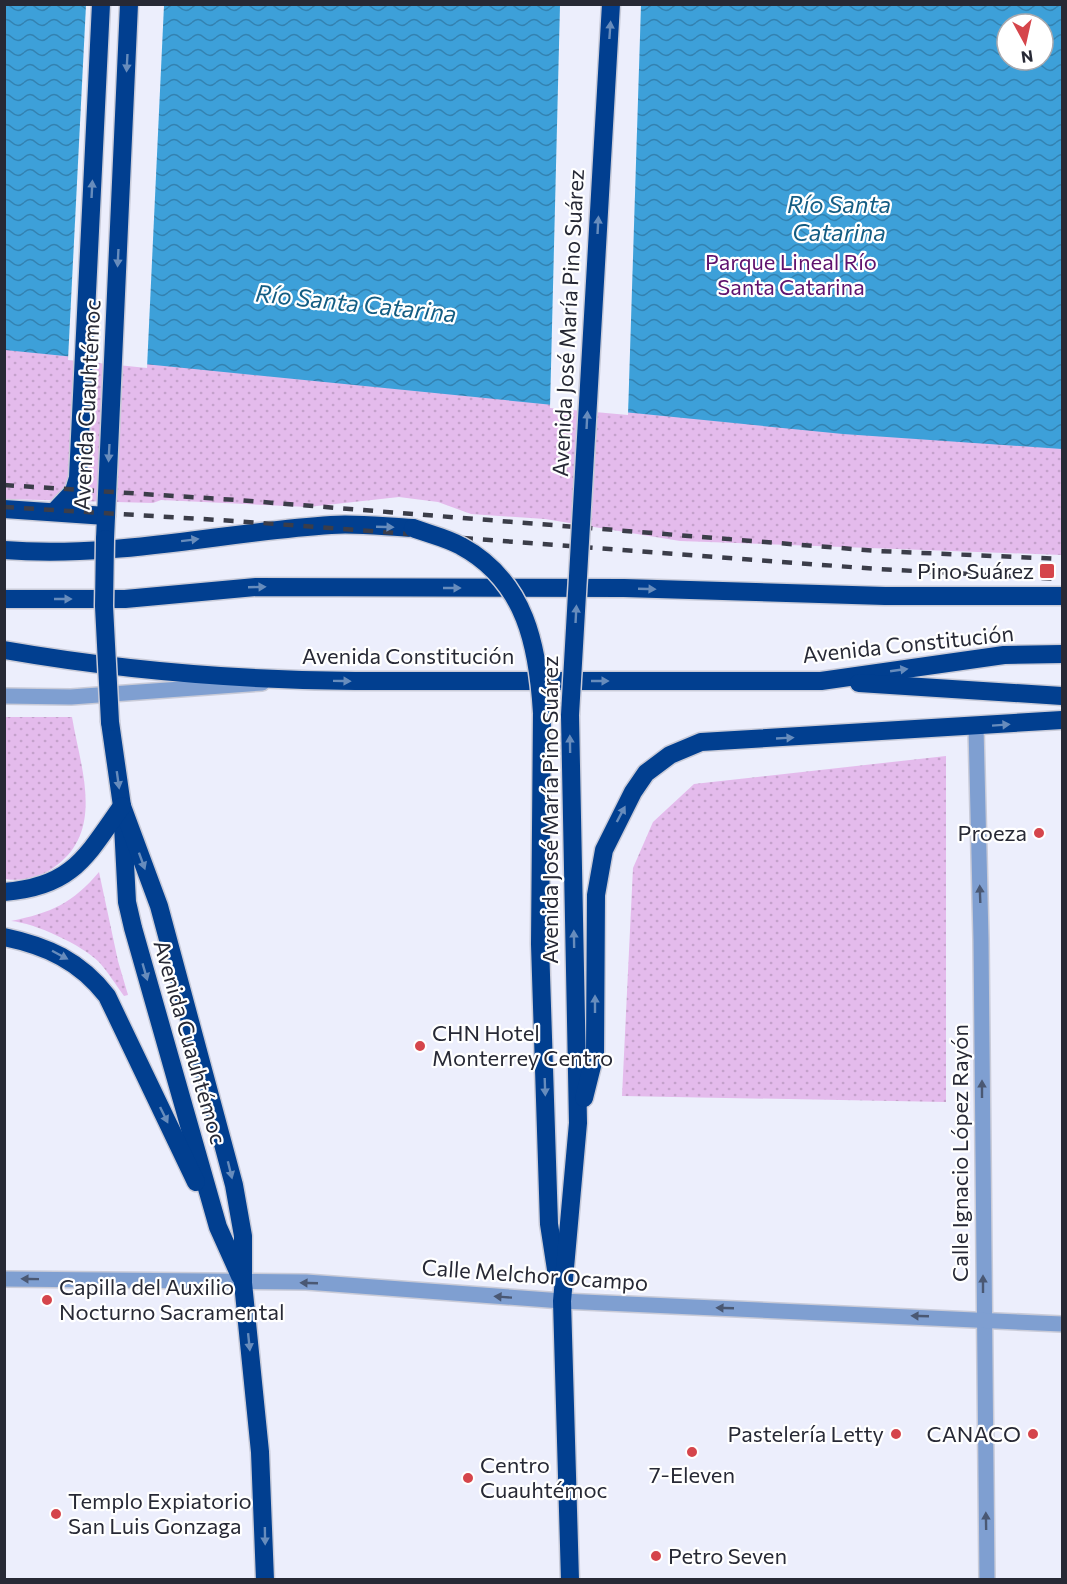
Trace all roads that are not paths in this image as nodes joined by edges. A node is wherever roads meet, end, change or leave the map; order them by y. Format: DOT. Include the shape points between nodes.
graph roads {
  1 [pos="101,4"];
  2 [pos="129,4"];
  3 [pos="611,4"];
  4 [pos="4,509"];
  5 [pos="55,511"];
  6 [pos="106,516"];
  7 [pos="4,550"];
  8 [pos="1062,596"];
  9 [pos="4,599"];
  10 [pos="4,650"];
  11 [pos="1062,654"];
  12 [pos="283,680"];
  13 [pos="821,681"];
  14 [pos="4,696"];
  15 [pos="1062,696"];
  16 [pos="1062,720"];
  17 [pos="976,727"];
  18 [pos="122,806"];
  19 [pos="4,892"];
  20 [pos="4,937"];
  21 [pos="578,1123"];
  22 [pos="218,1227"];
  23 [pos="4,1279"];
  24 [pos="243,1283"];
  25 [pos="562,1301"];
  26 [pos="983,1318"];
  27 [pos="1062,1324"];
  28 [pos="265,1580"];
  29 [pos="570,1580"];
  30 [pos="987,1580"];
  5 -- 1 [label="highway, one-way" via="74,491 78,478"];
  2 -- 6 [label="highway, Avenida Cuauhtémoc, one-way"];
  21 -- 3 [label="highway, Avenida José María Pino Suárez, one-way, bridge" via="570,715"];
  4 -- 5 [label="highway"];
  5 -- 6 [label="highway"];
  6 -- 18 [label="highway, Avenida Cuauhtémoc, one-way, bridge" via="104,606 110,722"];
  7 -- 25 [label="highway, one-way, bridge" via="38,553 132,547 334,525 413,528 461,546 490,567 513,594 527,619 539,664 540,944 549,1212"];
  9 -- 8 [label="highway, Avenida Constitución, one-way" via="125,599 256,587 624,588 885,596"];
  10 -- 12 [label="highway, Avenida Constitución" via="58,659"];
  13 -- 11 [label="highway, Avenida Constitución, one-way" via="1004,656"];
  12 -- 13 [label="highway, Avenida Constitución, one-way"];
  12 -- 14 [label="street" via="70,697"];
  13 -- 15 [label="highway"];
  17 -- 16 [label="highway, one-way"];
  21 -- 17 [label="highway, one-way" via="595,1054 596,895 604,850 646,773 670,755 701,742"];
  26 -- 17 [label="street, Calle Ignacio López Rayón, one-way" via="982,951"];
  18 -- 19 [label="highway" via="72,870 50,884"];
  18 -- 22 [label="highway, Avenida Cuauhtémoc, one-way" via="127,902"];
  18 -- 24 [label="highway, Avenida Cuauhtémoc, one-way" via="159,906 232,1174 243,1236"];
  20 -- 22 [label="highway, one-way" via="52,951 74,963 91,976 106,996"];
  21 -- 25 [label="highway, Avenida José María Pino Suárez"];
  22 -- 24 [label="highway, Avenida Cuauhtémoc"];
  24 -- 23 [label="street, Calle Melchor Ocampo, one-way"];
  25 -- 24 [label="street, Calle Melchor Ocampo, one-way" via="306,1282"];
  24 -- 28 [label="highway, Avenida Cuauhtémoc, one-way" via="260,1452"];
  26 -- 25 [label="street, Calle Melchor Ocampo, one-way"];
  25 -- 29 [label="highway, Avenida José María Pino Suárez"];
  26 -- 27 [label="street, Calle Melchor Ocampo"];
  30 -- 26 [label="street, Calle Ignacio López Rayón, one-way"];
}
